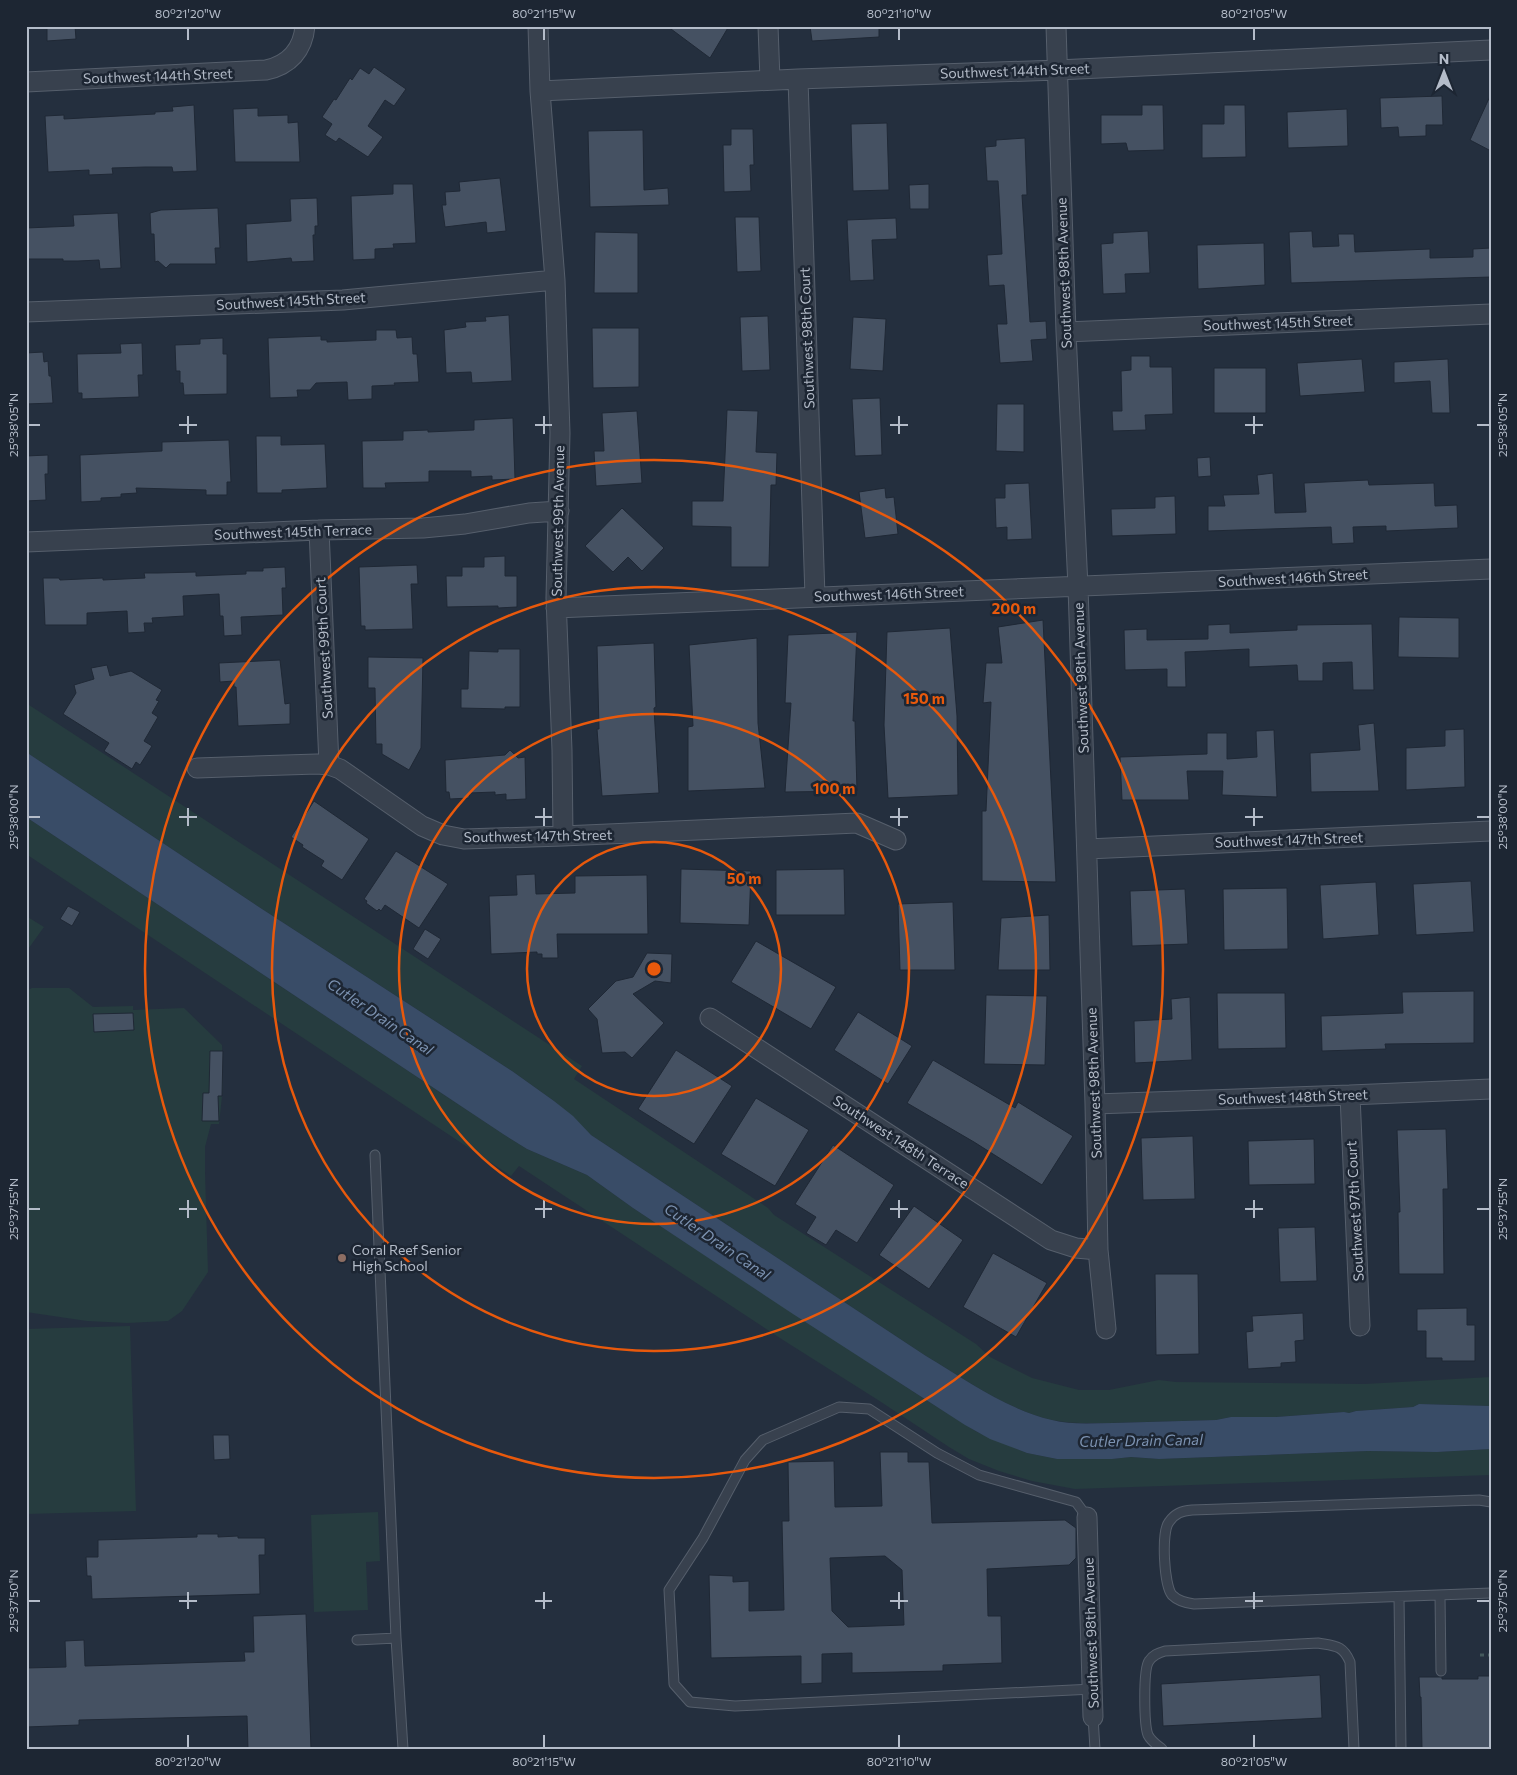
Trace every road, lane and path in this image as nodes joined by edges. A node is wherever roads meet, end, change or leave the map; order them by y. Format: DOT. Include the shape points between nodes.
graph roads {
  1 [pos="305,26"];
  2 [pos="538,26"];
  3 [pos="768,26"];
  4 [pos="1056,26"];
  5 [pos="1491,50"];
  6 [pos="1057,70"];
  7 [pos="798,79"];
  8 [pos="770,80"];
  9 [pos="26,82"];
  10 [pos="540,91"];
  11 [pos="555,280"];
  12 [pos="26,312"];
  13 [pos="1491,314"];
  14 [pos="1066,332"];
  15 [pos="559,511"];
  16 [pos="319,530"];
  17 [pos="26,542"];
  18 [pos="1491,569"];
  19 [pos="1078,587"];
  20 [pos="815,597"];
  21 [pos="556,608"];
  22 [pos="329,765"];
  23 [pos="197,768"];
  24 [pos="1491,831"];
  25 [pos="563,836"];
  26 [pos="896,840"];
  27 [pos="1086,848"];
  28 [pos="710,1018"];
  29 [pos="1491,1089"];
  30 [pos="1350,1096"];
  31 [pos="1095,1104"];
  32 [pos="375,1155"];
  33 [pos="1098,1250"];
  34 [pos="1360,1326"];
  35 [pos="1106,1329"];
  36 [pos="1491,1502"];
  37 [pos="1086,1517"];
  38 [pos="1491,1593"];
  39 [pos="1440,1596"];
  40 [pos="1399,1597"];
  41 [pos="396,1638"];
  42 [pos="357,1640"];
  43 [pos="1491,1654"];
  44 [pos="1480,1655"];
  45 [pos="1441,1671"];
  46 [pos="1093,1690"];
  47 [pos="1094,1717"];
  48 [pos="403,1749"];
  49 [pos="1095,1749"];
  50 [pos="1162,1749"];
  51 [pos="1354,1749"];
  52 [pos="1401,1749"];
  1 -- 9 [label="street, Southwest 144th Street" via="300,46 288,61 273,69"];
  2 -- 10 [label="street, Southwest 99th Avenue"];
  3 -- 8 [label="street"];
  4 -- 6 [label="street, Southwest 98th Avenue"];
  5 -- 6 [label="street, Southwest 144th Street"];
  6 -- 7 [label="street, Southwest 144th Street"];
  6 -- 14 [label="street, Southwest 98th Avenue"];
  7 -- 8 [label="street, Southwest 144th Street"];
  7 -- 20 [label="street, Southwest 98th Court"];
  8 -- 10 [label="street, Southwest 144th Street"];
  10 -- 11 [label="street, Southwest 99th Avenue"];
  11 -- 12 [label="street, Southwest 145th Street" via="343,300"];
  11 -- 15 [label="street, Southwest 99th Avenue"];
  13 -- 14 [label="street, Southwest 145th Street"];
  14 -- 19 [label="street, Southwest 98th Avenue"];
  15 -- 16 [label="street, Southwest 145th Terrace" via="430,527"];
  15 -- 21 [label="street, Southwest 99th Avenue"];
  16 -- 17 [label="street, Southwest 145th Terrace"];
  16 -- 22 [label="street, Southwest 99th Court"];
  18 -- 19 [label="street, Southwest 146th Street"];
  19 -- 20 [label="street, Southwest 146th Street"];
  19 -- 27 [label="street, Southwest 98th Avenue"];
  20 -- 21 [label="street, Southwest 146th Street"];
  21 -- 25 [label="street, Southwest 99th Avenue"];
  22 -- 23 [label="street, Southwest 147th Street"];
  22 -- 25 [label="street, Southwest 147th Street" via="340,769 422,826 443,835 476,839"];
  24 -- 27 [label="street, Southwest 147th Street"];
  25 -- 26 [label="street, Southwest 147th Street" via="856,823"];
  27 -- 31 [label="street, Southwest 98th Avenue"];
  28 -- 33 [label="street, Southwest 148th Terrace" via="1051,1240 1076,1248"];
  29 -- 30 [label="street, Southwest 148th Street"];
  30 -- 31 [label="street, Southwest 148th Street"];
  30 -- 34 [label="street, Southwest 97th Court"];
  31 -- 33 [label="street, Southwest 98th Avenue"];
  32 -- 41 [label="lane"];
  33 -- 35 [label="street, Southwest 98th Avenue"];
  36 -- 40 [label="lane" via="1469,1500 1192,1510 1174,1515 1167,1523 1167,1584 1172,1595 1183,1602"];
  37 -- 46 [label="street, Southwest 98th Avenue"];
  37 -- 46 [label="lane" via="1076,1502 979,1475 937,1453 869,1409 839,1407 763,1440 745,1460 703,1538 669,1590 674,1684 690,1702 734,1706"];
  38 -- 39 [label="lane"];
  39 -- 40 [label="lane"];
  39 -- 45 [label="lane"];
  40 -- 52 [label="lane"];
  41 -- 42 [label="lane"];
  41 -- 48 [label="lane"];
  43 -- 44 [label="path"];
  46 -- 47 [label="street, Southwest 98th Avenue"];
  47 -- 49 [label="lane, Southwest 98th Avenue"];
  50 -- 51 [label="lane" via="1148,1734 1146,1724 1145,1671 1148,1661 1156,1653 1318,1643 1336,1646 1346,1652 1350,1662"];
}
